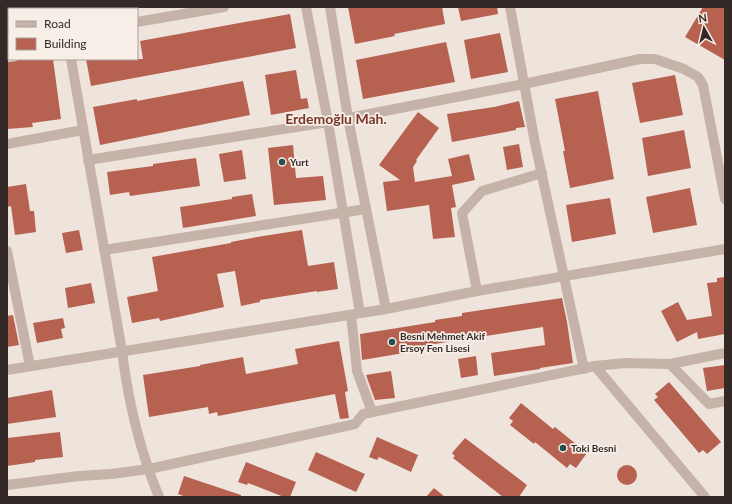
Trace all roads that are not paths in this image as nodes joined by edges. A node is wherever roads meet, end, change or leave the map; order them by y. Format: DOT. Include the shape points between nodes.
graph roads {
  1 [pos="224,7"];
  2 [pos="306,7"];
  3 [pos="330,7"];
  4 [pos="510,7"];
  5 [pos="138,22"];
  6 [pos="71,60"];
  7 [pos="524,84"];
  8 [pos="348,118"];
  9 [pos="328,122"];
  10 [pos="83,130"];
  11 [pos="7,144"];
  12 [pos="88,160"];
  13 [pos="542,173"];
  14 [pos="725,199"];
  15 [pos="366,209"];
  16 [pos="343,213"];
  17 [pos="725,249"];
  18 [pos="104,250"];
  19 [pos="7,251"];
  20 [pos="563,276"];
  21 [pos="477,291"];
  22 [pos="386,309"];
  23 [pos="355,314"];
  24 [pos="122,351"];
  25 [pos="725,353"];
  26 [pos="670,364"];
  27 [pos="30,366"];
  28 [pos="595,366"];
  29 [pos="584,369"];
  30 [pos="7,370"];
  31 [pos="725,401"];
  32 [pos="372,412"];
  33 [pos="149,469"];
  34 [pos="7,485"];
  35 [pos="159,497"];
  36 [pos="705,497"];
  1 -- 5 [label="street"];
  2 -- 9 [label="street"];
  3 -- 8 [label="street"];
  4 -- 7 [label="street"];
  6 -- 10 [label="street"];
  7 -- 8 [label="street"];
  7 -- 13 [label="street"];
  7 -- 14 [label="street" via="640,59 655,59 684,69 698,78 703,85"];
  8 -- 9 [label="street"];
  8 -- 15 [label="street"];
  9 -- 12 [label="street"];
  9 -- 16 [label="street"];
  10 -- 11 [label="street"];
  10 -- 12 [label="street"];
  12 -- 18 [label="street"];
  13 -- 20 [label="street"];
  13 -- 21 [label="street" via="482,191 462,213"];
  15 -- 16 [label="street"];
  15 -- 22 [label="street"];
  16 -- 18 [label="street"];
  16 -- 23 [label="street"];
  17 -- 20 [label="street"];
  18 -- 24 [label="street"];
  19 -- 27 [label="street"];
  20 -- 21 [label="street"];
  20 -- 29 [label="street"];
  21 -- 22 [label="street"];
  22 -- 23 [label="street"];
  23 -- 24 [label="street"];
  23 -- 32 [label="street" via="357,371"];
  24 -- 27 [label="street"];
  24 -- 33 [label="street" via="126,381"];
  25 -- 26 [label="street"];
  26 -- 28 [label="street" via="625,363"];
  26 -- 31 [label="street" via="709,404"];
  27 -- 30 [label="street"];
  28 -- 29 [label="street"];
  28 -- 36 [label="street"];
  29 -- 32 [label="street"];
  32 -- 33 [label="street" via="363,414 356,424"];
  33 -- 34 [label="street"];
  33 -- 35 [label="street"];
}
